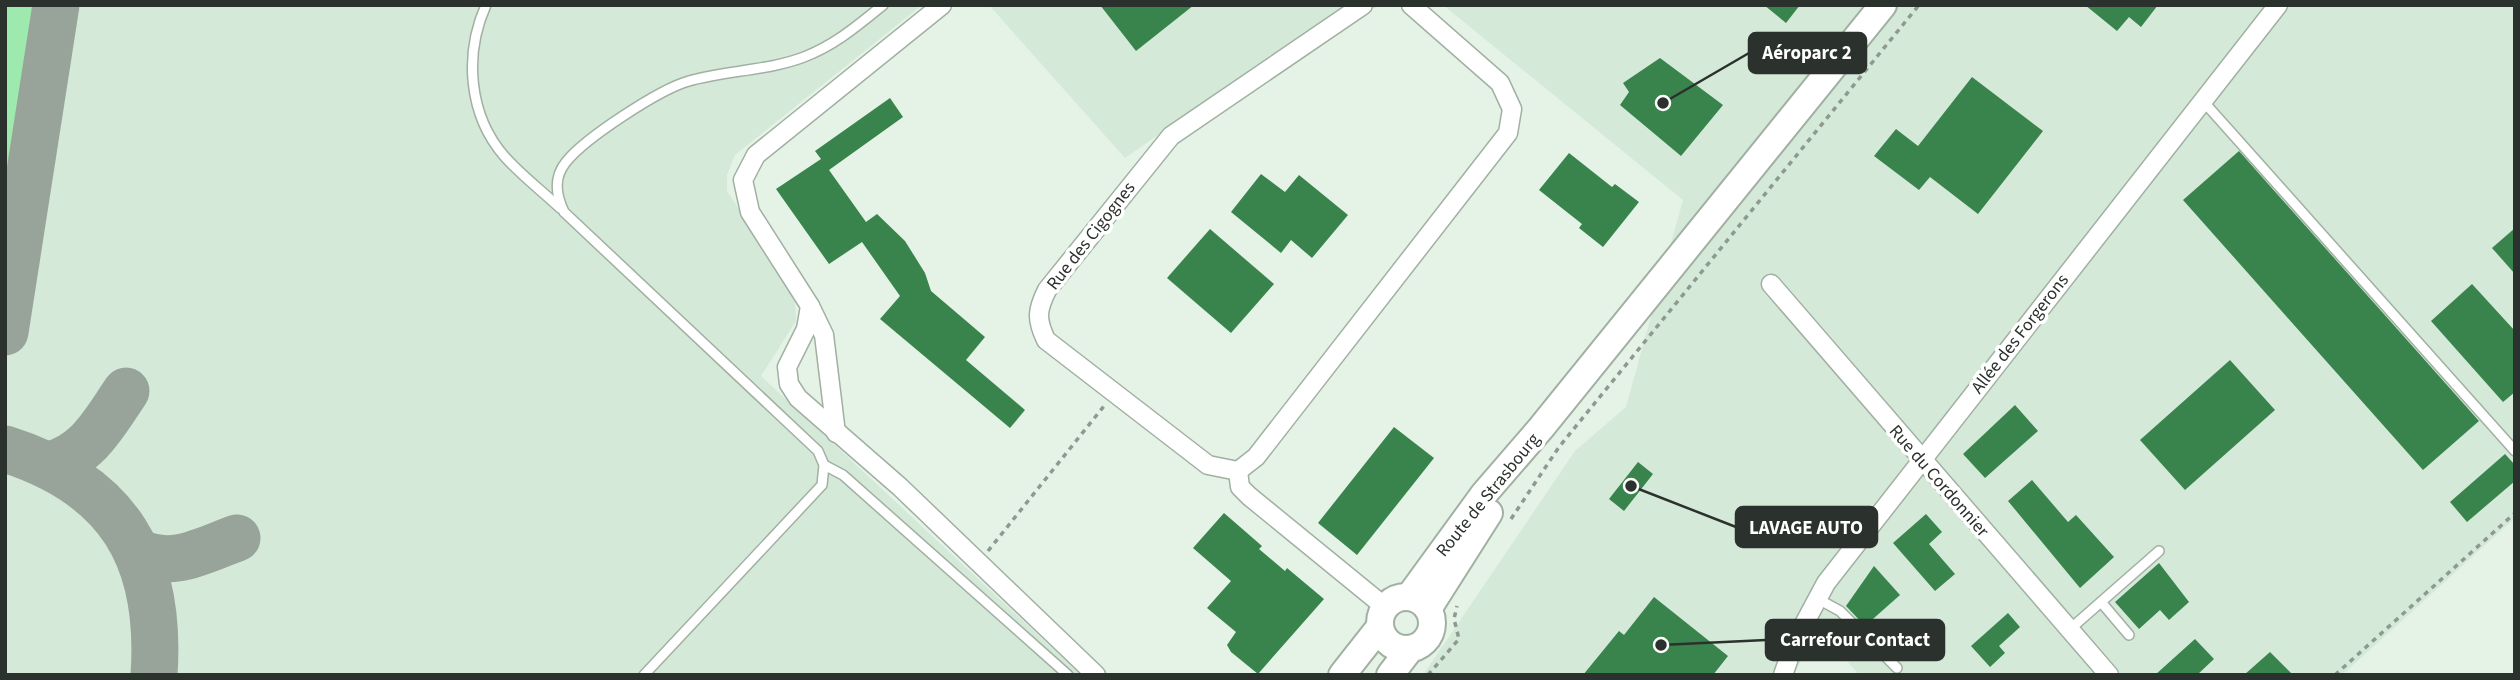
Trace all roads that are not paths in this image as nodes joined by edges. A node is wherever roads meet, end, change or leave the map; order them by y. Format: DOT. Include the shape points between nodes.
graph roads {
  1 [pos="486,5"];
  2 [pos="883,5"];
  3 [pos="942,5"];
  4 [pos="1363,5"];
  5 [pos="1411,5"];
  6 [pos="1883,5"];
  7 [pos="2278,5"];
  8 [pos="2203,101"];
  9 [pos="564,212"];
  10 [pos="1771,284"];
  11 [pos="810,306"];
  12 [pos="836,433"];
  13 [pos="2515,452"];
  14 [pos="1920,460"];
  15 [pos="824,465"];
  16 [pos="1238,471"];
  17 [pos="2159,551"];
  18 [pos="1818,599"];
  19 [pos="2101,602"];
  20 [pos="1419,603"];
  21 [pos="1382,617"];
  22 [pos="2069,630"];
  23 [pos="2129,635"];
  24 [pos="1410,649"];
  25 [pos="1897,668"];
  26 [pos="644,675"];
  27 [pos="1068,675"];
  28 [pos="1096,675"];
  29 [pos="1342,675"];
  30 [pos="1390,675"];
  31 [pos="1783,675"];
  32 [pos="2109,675"];
  1 -- 9 [label="lane" via="474,39 471,69 477,106 491,139 505,157"];
  2 -- 9 [label="lane" via="835,44 782,65 687,81 618,119 565,163 556,196"];
  3 -- 11 [label="street" via="756,155 743,180 750,212"];
  4 -- 16 [label="street, Rue des Cigognes" via="1171,136 1047,290 1037,309 1046,340 1208,465"];
  5 -- 16 [label="street" via="1500,83 1512,109 1508,133 1289,416 1256,457"];
  6 -- 20 [label="main road, Route de Strasbourg" via="1541,428"];
  7 -- 8 [label="street, Allée des Forgerons"];
  8 -- 13 [label="lane"];
  8 -- 14 [label="street, Allée des Forgerons"];
  9 -- 15 [label="lane" via="818,452"];
  10 -- 14 [label="street, Rue du Cordonnier"];
  11 -- 12 [label="street" via="824,335"];
  11 -- 12 [label="street" via="806,329 787,368 789,384"];
  12 -- 28 [label="street"];
  14 -- 18 [label="street, Allée des Forgerons"];
  14 -- 22 [label="street, Rue du Cordonnier"];
  15 -- 26 [label="lane" via="822,485"];
  15 -- 27 [label="lane" via="843,475"];
  16 -- 21 [label="street" via="1240,487"];
  17 -- 19 [label="lane"];
  18 -- 25 [label="lane" via="1840,611"];
  18 -- 31 [label="street, Allée des Forgerons"];
  19 -- 22 [label="lane"];
  19 -- 23 [label="lane"];
  20 -- 21 [label="main road" via="1395,599"];
  20 -- 24 [label="main road" via="1432,626 1418,647"];
  21 -- 24 [label="main road" via="1387,642"];
  21 -- 29 [label="main road"];
  22 -- 32 [label="street, Rue du Cordonnier"];
  24 -- 30 [label="main road"];
}
